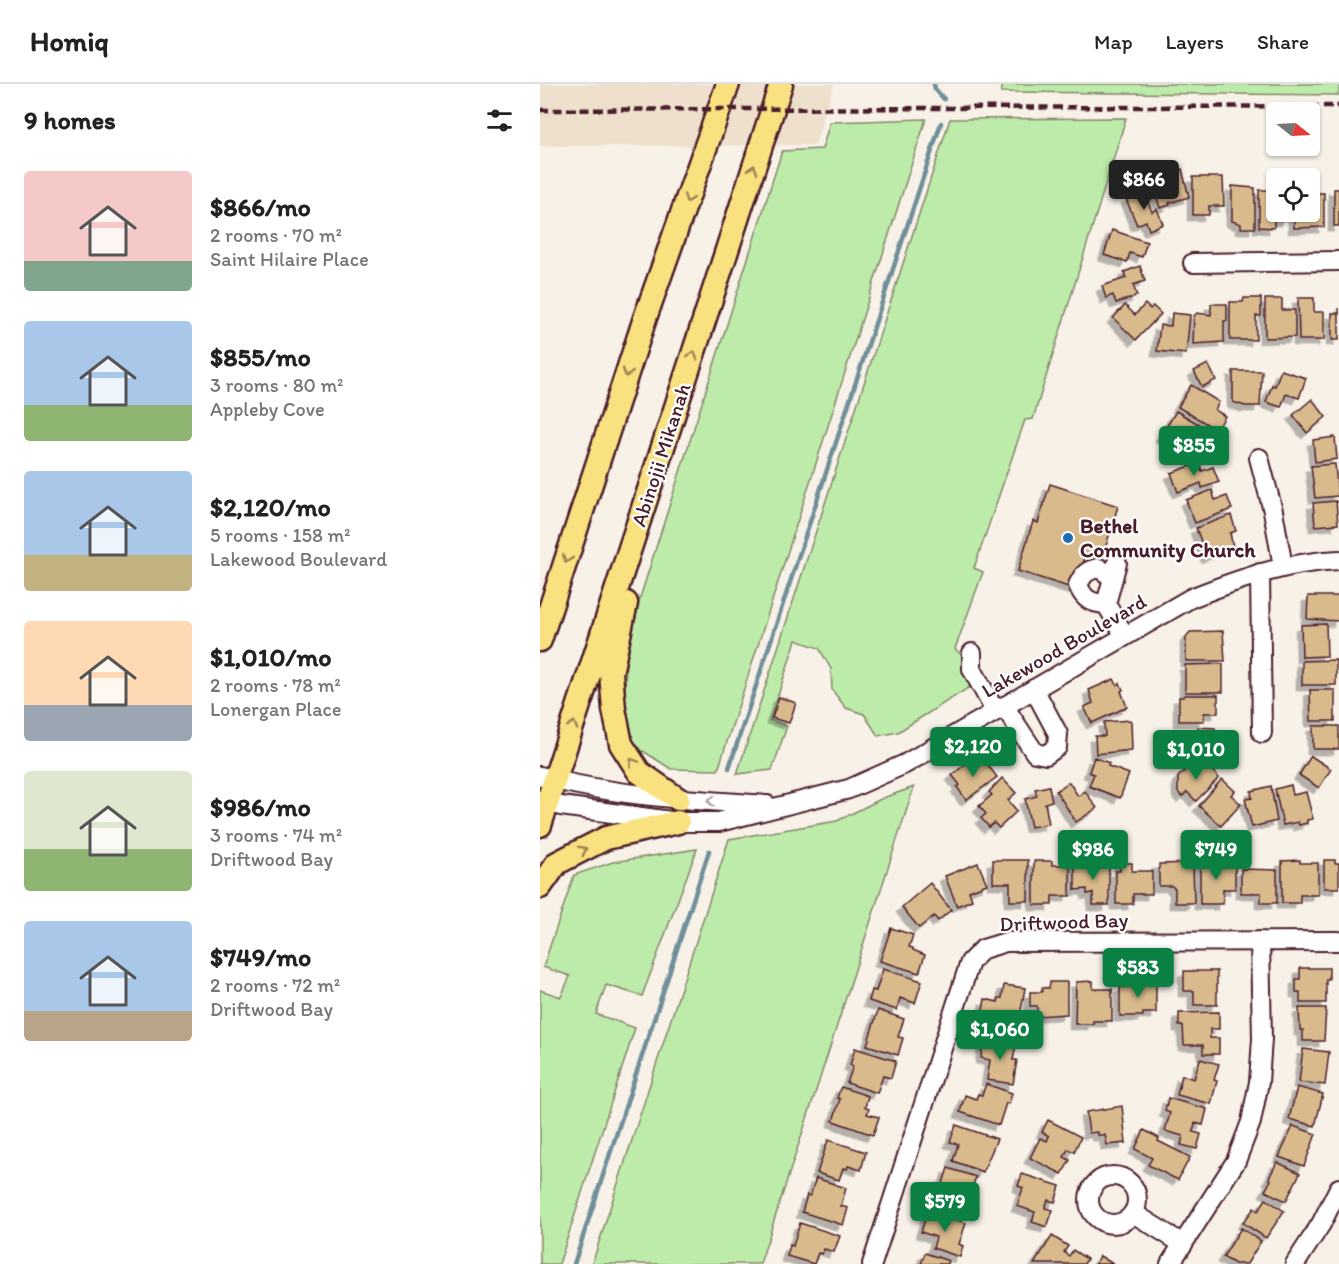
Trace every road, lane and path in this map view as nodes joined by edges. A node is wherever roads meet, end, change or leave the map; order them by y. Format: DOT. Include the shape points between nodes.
graph roads {
  1 [pos="728,84"];
  2 [pos="780,84"];
  3 [pos="1339,261"];
  4 [pos="1193,263"];
  5 [pos="1259,458"];
  6 [pos="649,490"];
  7 [pos="1339,560"];
  8 [pos="1283,567"];
  9 [pos="1260,573"];
  10 [pos="1106,604"];
  11 [pos="1125,636"];
  12 [pos="540,640"];
  13 [pos="972,653"];
  14 [pos="1034,689"];
  15 [pos="1000,709"];
  16 [pos="1262,733"];
  17 [pos="547,778"];
  18 [pos="678,799"];
  19 [pos="544,801"];
  20 [pos="786,806"];
  21 [pos="678,822"];
  22 [pos="540,825"];
  23 [pos="540,887"];
  24 [pos="1260,941"];
  25 [pos="1339,941"];
  26 [pos="1339,1188"];
  27 [pos="1133,1213"];
  28 [pos="1183,1244"];
  29 [pos="872,1264"];
  30 [pos="1170,1264"];
  31 [pos="1295,1264"];
  1 -- 12 [label="main road, one-way" via="645,318"];
  6 -- 2 [label="main road, Abinojii Mikanah, one-way"];
  3 -- 4 [label="street"];
  5 -- 8 [label="street"];
  17 -- 6 [label="main road, Abinojii Mikanah, one-way"];
  18 -- 6 [label="main road, one-way" via="639,772 621,744 614,709 611,673"];
  7 -- 8 [label="street, Lakewood Boulevard"];
  8 -- 9 [label="street, Lakewood Boulevard"];
  9 -- 11 [label="street, Lakewood Boulevard" via="1191,598"];
  9 -- 16 [label="street"];
  10 -- 10 [label="street" via="1115,570 1091,569 1078,585 1087,600"];
  10 -- 11 [label="street"];
  11 -- 14 [label="street, Lakewood Boulevard"];
  13 -- 15 [label="street" via="972,669"];
  14 -- 15 [label="street, Lakewood Boulevard"];
  14 -- 15 [label="street" via="1058,734 1057,747 1046,755 1035,753"];
  15 -- 20 [label="street, Lakewood Boulevard" via="884,774 849,789"];
  17 -- 18 [label="street, Lakewood Boulevard"];
  17 -- 19 [label="main road, Abinojii Mikanah"];
  20 -- 18 [label="street, Lakewood Boulevard, one-way"];
  19 -- 21 [label="street, Lakewood Boulevard"];
  19 -- 22 [label="main road, Abinojii Mikanah"];
  20 -- 21 [label="street, Lakewood Boulevard" via="719,822"];
  23 -- 21 [label="main road, one-way" via="557,863 606,838"];
  24 -- 25 [label="street, Driftwood Bay"];
  24 -- 28 [label="street" via="1262,1039 1251,1122 1236,1161"];
  24 -- 29 [label="street, Driftwood Bay" via="1006,942 983,948 970,962"];
  26 -- 31 [label="street"];
  27 -- 28 [label="street"];
  28 -- 30 [label="street"];
}
